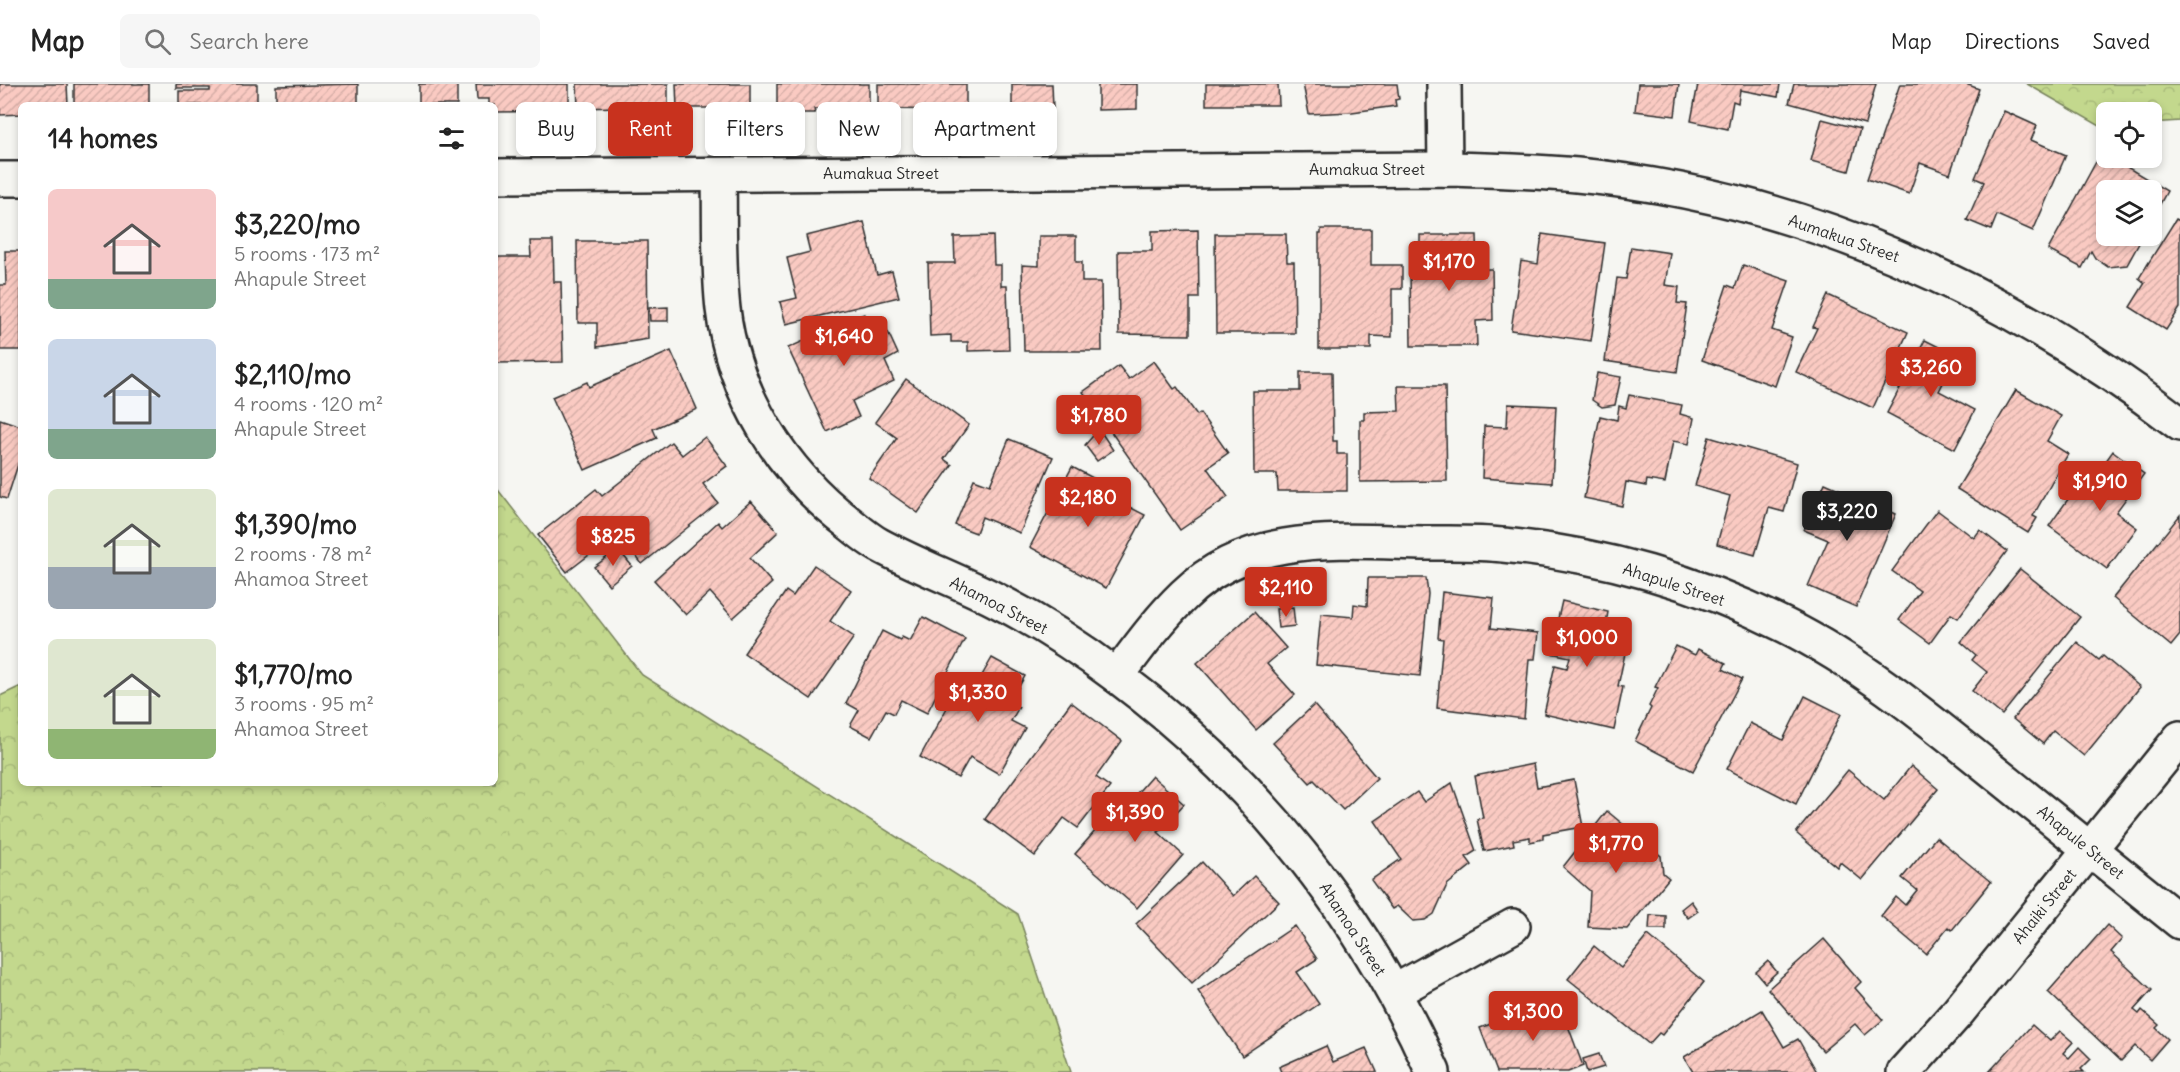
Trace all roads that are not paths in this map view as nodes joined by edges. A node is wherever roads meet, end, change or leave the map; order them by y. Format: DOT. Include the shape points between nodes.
graph roads {
  1 [pos="1444,84"];
  2 [pos="1445,169"];
  3 [pos="719,175"];
  4 [pos="498,176"];
  5 [pos="0,179"];
  6 [pos="18,179"];
  7 [pos="2180,424"];
  8 [pos="1117,676"];
  9 [pos="2180,738"];
  10 [pos="2090,849"];
  11 [pos="2180,922"];
  12 [pos="1513,926"];
  13 [pos="1394,992"];
  14 [pos="1433,1072"];
  15 [pos="1904,1072"];
  1 -- 2 [label="street"];
  2 -- 3 [label="street, Aumakua Street"];
  2 -- 7 [label="street, Aumakua Street" via="1526,171 1626,182 1686,192 1814,225 1889,253 1994,301 2090,358"];
  3 -- 4 [label="street, Aumakua Street"];
  3 -- 8 [label="street, Ahamoa Street" via="723,311 732,353 759,419 801,479 832,510 875,543 996,600 1061,637"];
  5 -- 6 [label="street"];
  8 -- 10 [label="street, Ahapule Street" via="1186,592 1223,566 1271,547 1345,541 1501,544 1582,556 1688,585 1785,626 1827,649 1922,715"];
  8 -- 13 [label="street, Ahamoa Street" via="1173,720 1229,772 1297,847"];
  9 -- 10 [label="street, Ahaiki Street"];
  10 -- 11 [label="street, Ahapule Street"];
  10 -- 15 [label="street, Ahaiki Street" via="1958,1012"];
  12 -- 13 [label="street, Ahamoa Street"];
  13 -- 14 [label="street, Ahamoa Street"];
}
